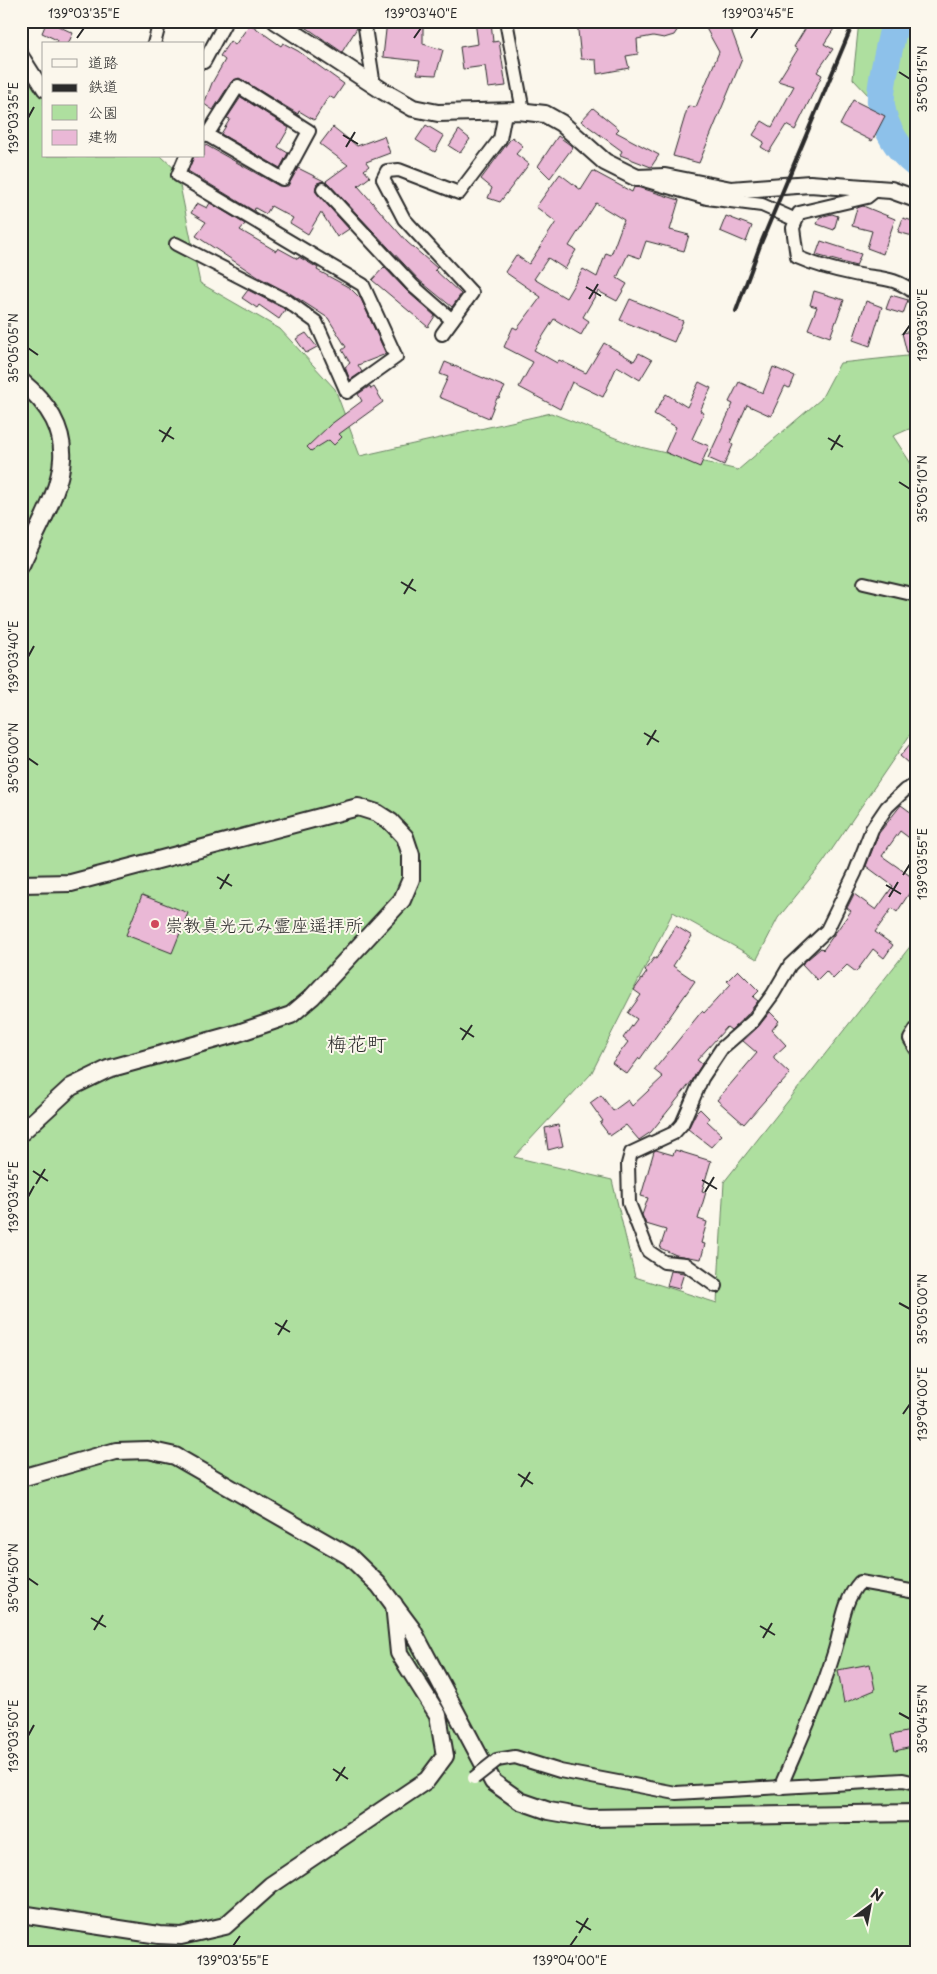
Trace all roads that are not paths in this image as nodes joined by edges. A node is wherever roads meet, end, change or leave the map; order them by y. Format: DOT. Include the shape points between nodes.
graph roads {
  1 [pos="160,21"];
  2 [pos="226,21"];
  3 [pos="276,21"];
  4 [pos="364,21"];
  5 [pos="506,21"];
  6 [pos="155,42"];
  7 [pos="21,54"];
  8 [pos="205,60"];
  9 [pos="374,86"];
  10 [pos="42,87"];
  11 [pos="522,111"];
  12 [pos="505,113"];
  13 [pos="206,134"];
  14 [pos="185,158"];
  15 [pos="637,178"];
  16 [pos="323,189"];
  17 [pos="878,189"];
  18 [pos="916,199"];
  19 [pos="796,220"];
  20 [pos="176,244"];
  21 [pos="916,294"];
  22 [pos="452,320"];
  23 [pos="442,334"];
  24 [pos="21,381"];
  25 [pos="21,565"];
  26 [pos="864,583"];
  27 [pos="916,595"];
  28 [pos="916,785"];
  29 [pos="21,884"];
  30 [pos="916,1029"];
  31 [pos="916,1049"];
  32 [pos="21,1133"];
  33 [pos="716,1286"];
  34 [pos="21,1478"];
  35 [pos="916,1592"];
  36 [pos="394,1604"];
  37 [pos="474,1778"];
  38 [pos="916,1783"];
  39 [pos="780,1788"];
  40 [pos="916,1812"];
  41 [pos="21,1914"];
  1 -- 6 [label="street"];
  2 -- 8 [label="street"];
  3 -- 9 [label="street"];
  4 -- 9 [label="street"];
  5 -- 11 [label="street"];
  7 -- 10 [label="street"];
  9 -- 12 [label="street" via="413,108 438,113"];
  11 -- 12 [label="street"];
  11 -- 15 [label="street" via="545,114 561,123 606,162"];
  12 -- 22 [label="street" via="500,139 459,193 399,170 387,171 383,179 404,219 472,293"];
  13 -- 13 [label="street" via="282,179 309,131 238,86"];
  14 -- 20 [label="street" via="178,175 363,285 396,357 347,392 316,322 287,301"];
  15 -- 17 [label="street" via="665,177 731,190 810,184"];
  15 -- 19 [label="street" via="707,198 762,205"];
  16 -- 22 [label="street" via="413,286"];
  17 -- 18 [label="street"];
  17 -- 19 [label="street" via="867,197 800,213"];
  19 -- 21 [label="street" via="793,228 797,256 854,274 895,280"];
  22 -- 23 [label="street"];
  24 -- 25 [label="street" via="36,393 49,411 61,433 63,455 61,478"];
  26 -- 27 [label="street"];
  28 -- 33 [label="street" via="905,790 887,807 872,829 827,930 790,965 753,1021 722,1048 702,1078 682,1124 674,1133 631,1153 628,1203 648,1252 664,1262 685,1264"];
  29 -- 32 [label="street" via="71,883 358,807 378,813 391,822 405,837 411,855 410,879 402,900 312,997 290,1015 108,1069 71,1087"];
  30 -- 31 [label="street" via="910,1039"];
  34 -- 36 [label="street" via="116,1451 148,1450 175,1456 349,1556"];
  35 -- 39 [label="street" via="860,1582 854,1589 846,1602 835,1652"];
  36 -- 40 [label="street" via="412,1629 493,1782 520,1801 549,1812 589,1818"];
  36 -- 41 [label="street" via="398,1654 438,1715 445,1756 427,1780 271,1885 225,1926 181,1936 159,1935"];
  37 -- 39 [label="street, bridge" via="496,1760 515,1757 560,1772 676,1793"];
  38 -- 39 [label="street" via="903,1780"];
}
